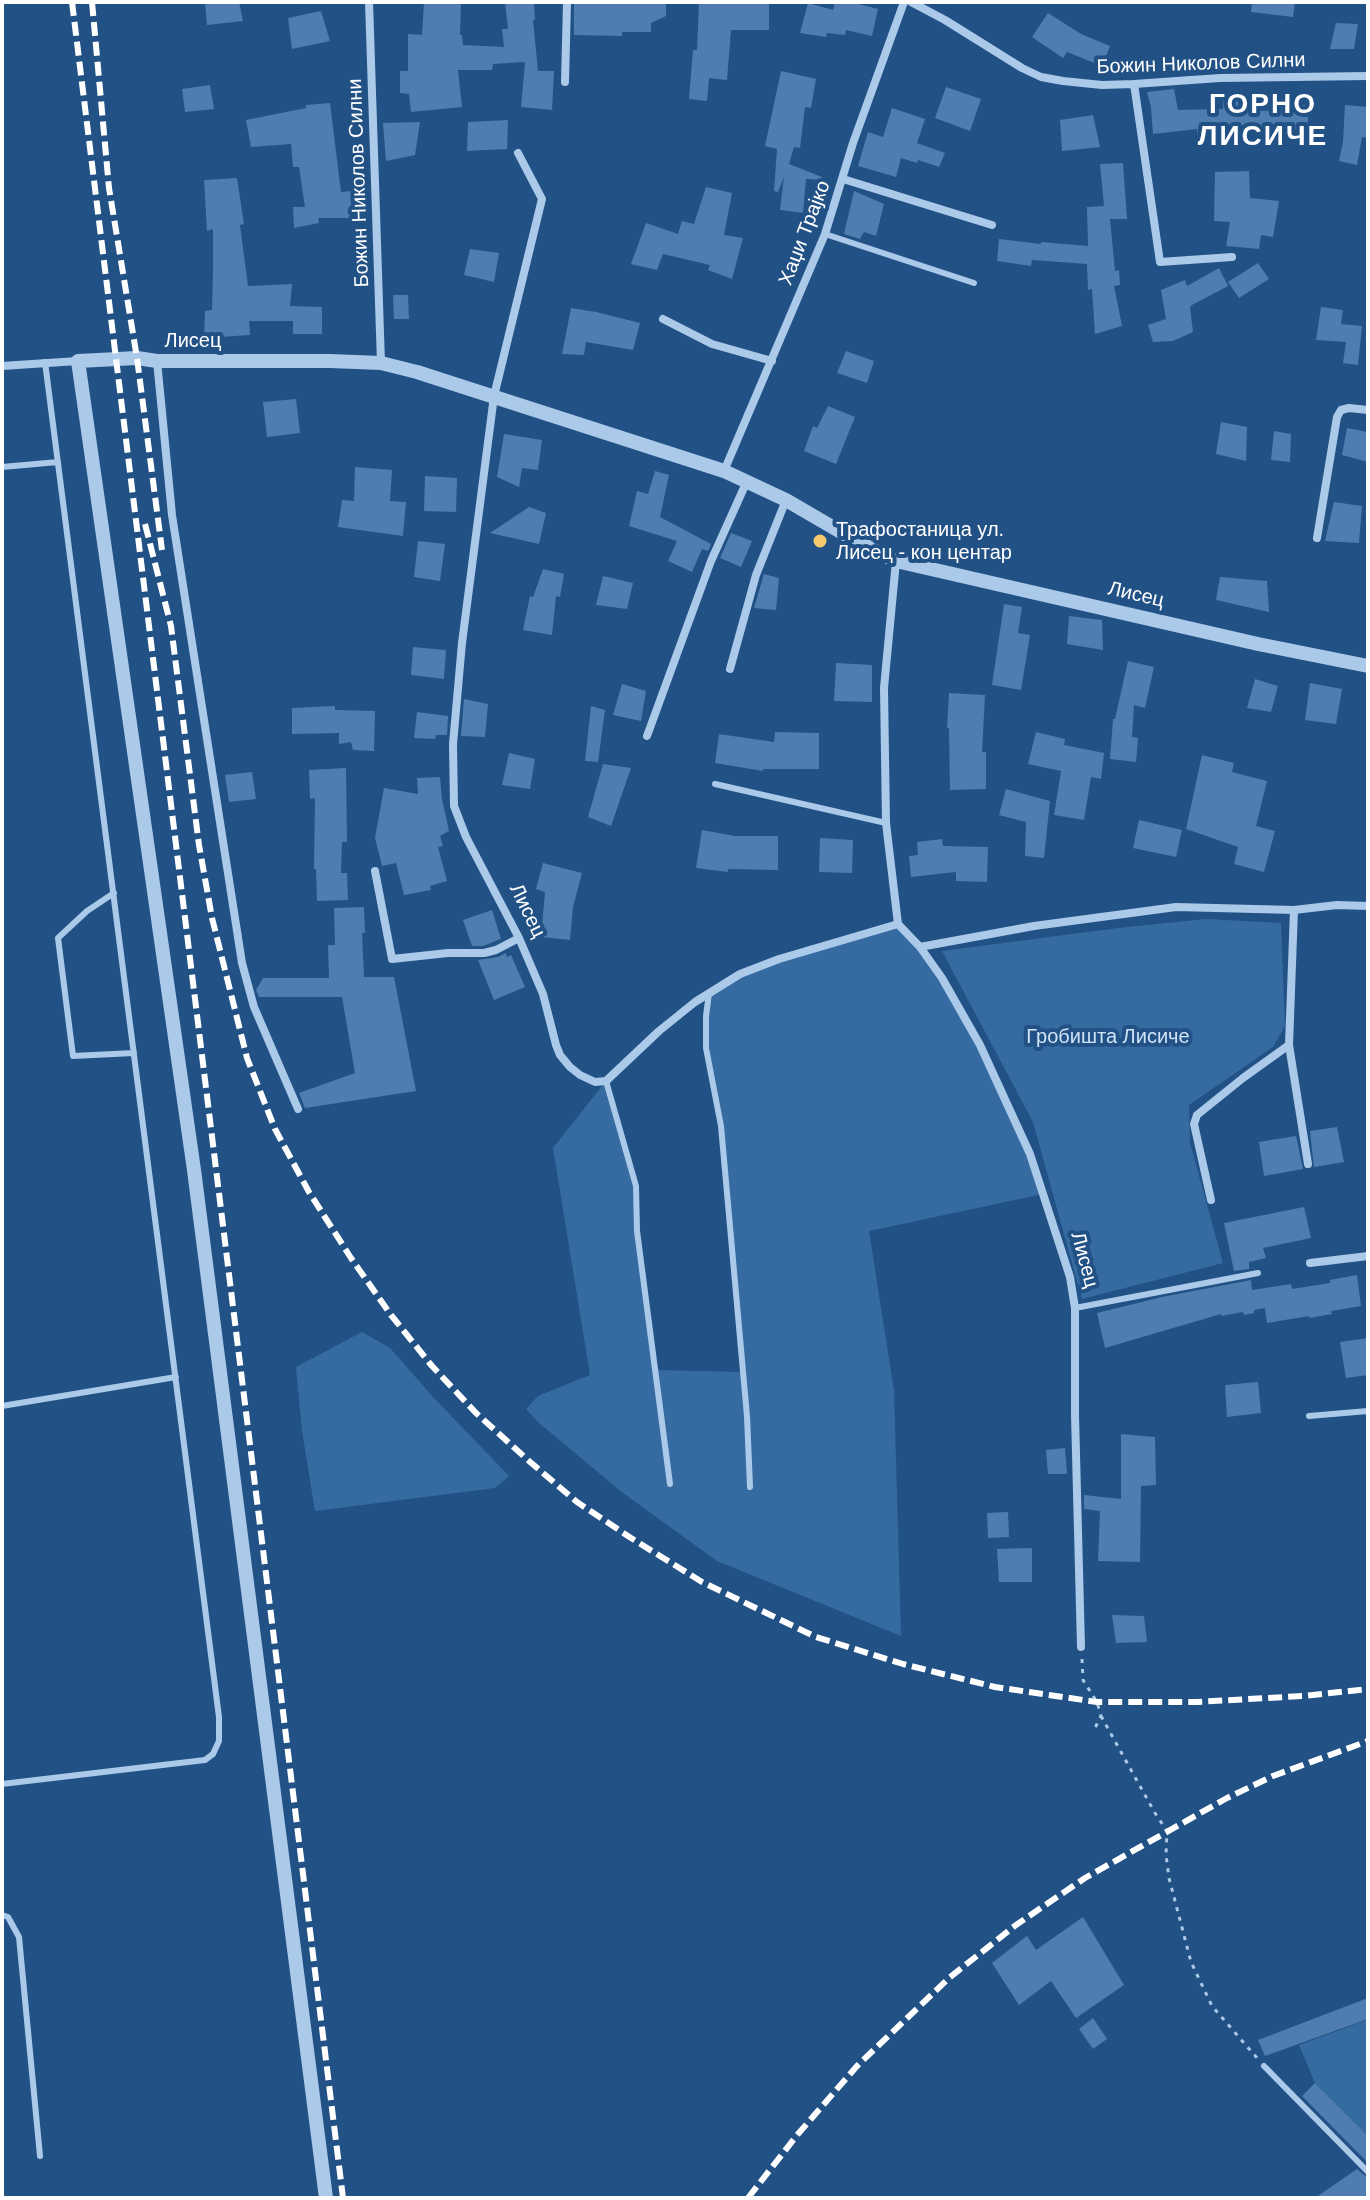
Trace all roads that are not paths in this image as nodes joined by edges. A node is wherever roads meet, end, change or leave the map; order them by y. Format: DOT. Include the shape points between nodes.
graph roads {
  1 [pos="369,2"];
  2 [pos="567,2"];
  3 [pos="904,2"];
  4 [pos="911,2"];
  5 [pos="1368,76"];
  6 [pos="565,82"];
  7 [pos="1134,84"];
  8 [pos="518,153"];
  9 [pos="843,179"];
  10 [pos="992,225"];
  11 [pos="825,234"];
  12 [pos="1232,257"];
  13 [pos="974,283"];
  14 [pos="663,319"];
  15 [pos="78,361"];
  16 [pos="157,361"];
  17 [pos="772,361"];
  18 [pos="45,362"];
  19 [pos="381,363"];
  20 [pos="2,366"];
  21 [pos="494,396"];
  22 [pos="1368,410"];
  23 [pos="58,462"];
  24 [pos="2,467"];
  25 [pos="724,471"];
  26 [pos="747,480"];
  27 [pos="786,500"];
  28 [pos="1317,538"];
  29 [pos="896,561"];
  30 [pos="1368,666"];
  31 [pos="730,669"];
  32 [pos="647,736"];
  33 [pos="715,784"];
  34 [pos="886,823"];
  35 [pos="375,871"];
  36 [pos="114,893"];
  37 [pos="1368,906"];
  38 [pos="1294,910"];
  39 [pos="898,924"];
  40 [pos="519,938"];
  41 [pos="920,947"];
  42 [pos="709,993"];
  43 [pos="1289,1045"];
  44 [pos="134,1053"];
  45 [pos="606,1081"];
  46 [pos="298,1109"];
  47 [pos="1308,1164"];
  48 [pos="1211,1200"];
  49 [pos="1368,1256"];
  50 [pos="1310,1263"];
  51 [pos="1258,1273"];
  52 [pos="1075,1308"];
  53 [pos="176,1377"];
  54 [pos="2,1406"];
  55 [pos="1368,1411"];
  56 [pos="1309,1416"];
  57 [pos="670,1484"];
  58 [pos="750,1487"];
  59 [pos="1081,1647"];
  60 [pos="2,1784"];
  61 [pos="2,1915"];
  62 [pos="1264,2066"];
  63 [pos="40,2156"];
  64 [pos="1368,2172"];
  65 [pos="326,2198"];
  1 -- 19 [label="street, Божин Николов Силни"];
  2 -- 6 [label="street"];
  3 -- 9 [label="street, Хаџи Трајко"];
  4 -- 7 [label="street, Божин Николов Силни" via="1041,77"];
  5 -- 7 [label="street, Божин Николов Силни"];
  7 -- 12 [label="street" via="1160,262"];
  8 -- 21 [label="street, Лисец" via="542,199"];
  9 -- 10 [label="street"];
  9 -- 11 [label="street, Хаџи Трајко"];
  11 -- 13 [label="lane"];
  11 -- 17 [label="street, Хаџи Трајко"];
  14 -- 17 [label="street" via="712,344"];
  15 -- 16 [label="street, Лисец"];
  15 -- 18 [label="street"];
  15 -- 65 [label="street" via="194,1170"];
  16 -- 19 [label="street, Лисец"];
  16 -- 46 [label="street" via="172,515 242,963 254,1007"];
  17 -- 25 [label="street, Хаџи Трајко"];
  18 -- 20 [label="street"];
  18 -- 23 [label="lane"];
  19 -- 21 [label="street, Лисец"];
  21 -- 25 [label="street, Лисец"];
  21 -- 40 [label="street, Лисец" via="462,643 453,744 454,806"];
  22 -- 28 [label="street" via="1349,408 1337,417"];
  23 -- 24 [label="lane"];
  23 -- 36 [label="lane"];
  25 -- 26 [label="street, Лисец"];
  26 -- 27 [label="street, Лисец"];
  26 -- 32 [label="street" via="711,561"];
  27 -- 29 [label="street, Лисец"];
  27 -- 31 [label="street" via="756,575"];
  29 -- 30 [label="street, Лисец"];
  29 -- 34 [label="street" via="884,688"];
  33 -- 34 [label="lane"];
  34 -- 39 [label="street"];
  35 -- 40 [label="street" via="392,959 484,953"];
  36 -- 44 [label="lane"];
  36 -- 44 [label="lane" via="58,938 73,1056"];
  37 -- 38 [label="street"];
  38 -- 41 [label="street" via="1176,907"];
  38 -- 43 [label="street"];
  39 -- 41 [label="street, Лисец"];
  39 -- 42 [label="street" via="779,959"];
  40 -- 45 [label="street, Лисец" via="543,994 560,1055 580,1075"];
  41 -- 52 [label="street, Лисец" via="980,1045 1017,1123 1070,1277"];
  42 -- 45 [label="street"];
  42 -- 58 [label="lane" via="706,1048 721,1126"];
  43 -- 47 [label="street"];
  43 -- 48 [label="street" via="1197,1115 1194,1124"];
  44 -- 53 [label="lane"];
  45 -- 57 [label="lane" via="636,1186 637,1231"];
  49 -- 50 [label="street"];
  51 -- 52 [label="lane"];
  52 -- 59 [label="street, Лисец"];
  53 -- 54 [label="lane"];
  53 -- 60 [label="lane" via="219,1741 205,1760"];
  55 -- 56 [label="lane"];
  61 -- 63 [label="lane" via="19,1937"];
  62 -- 64 [label="lane"];
}
